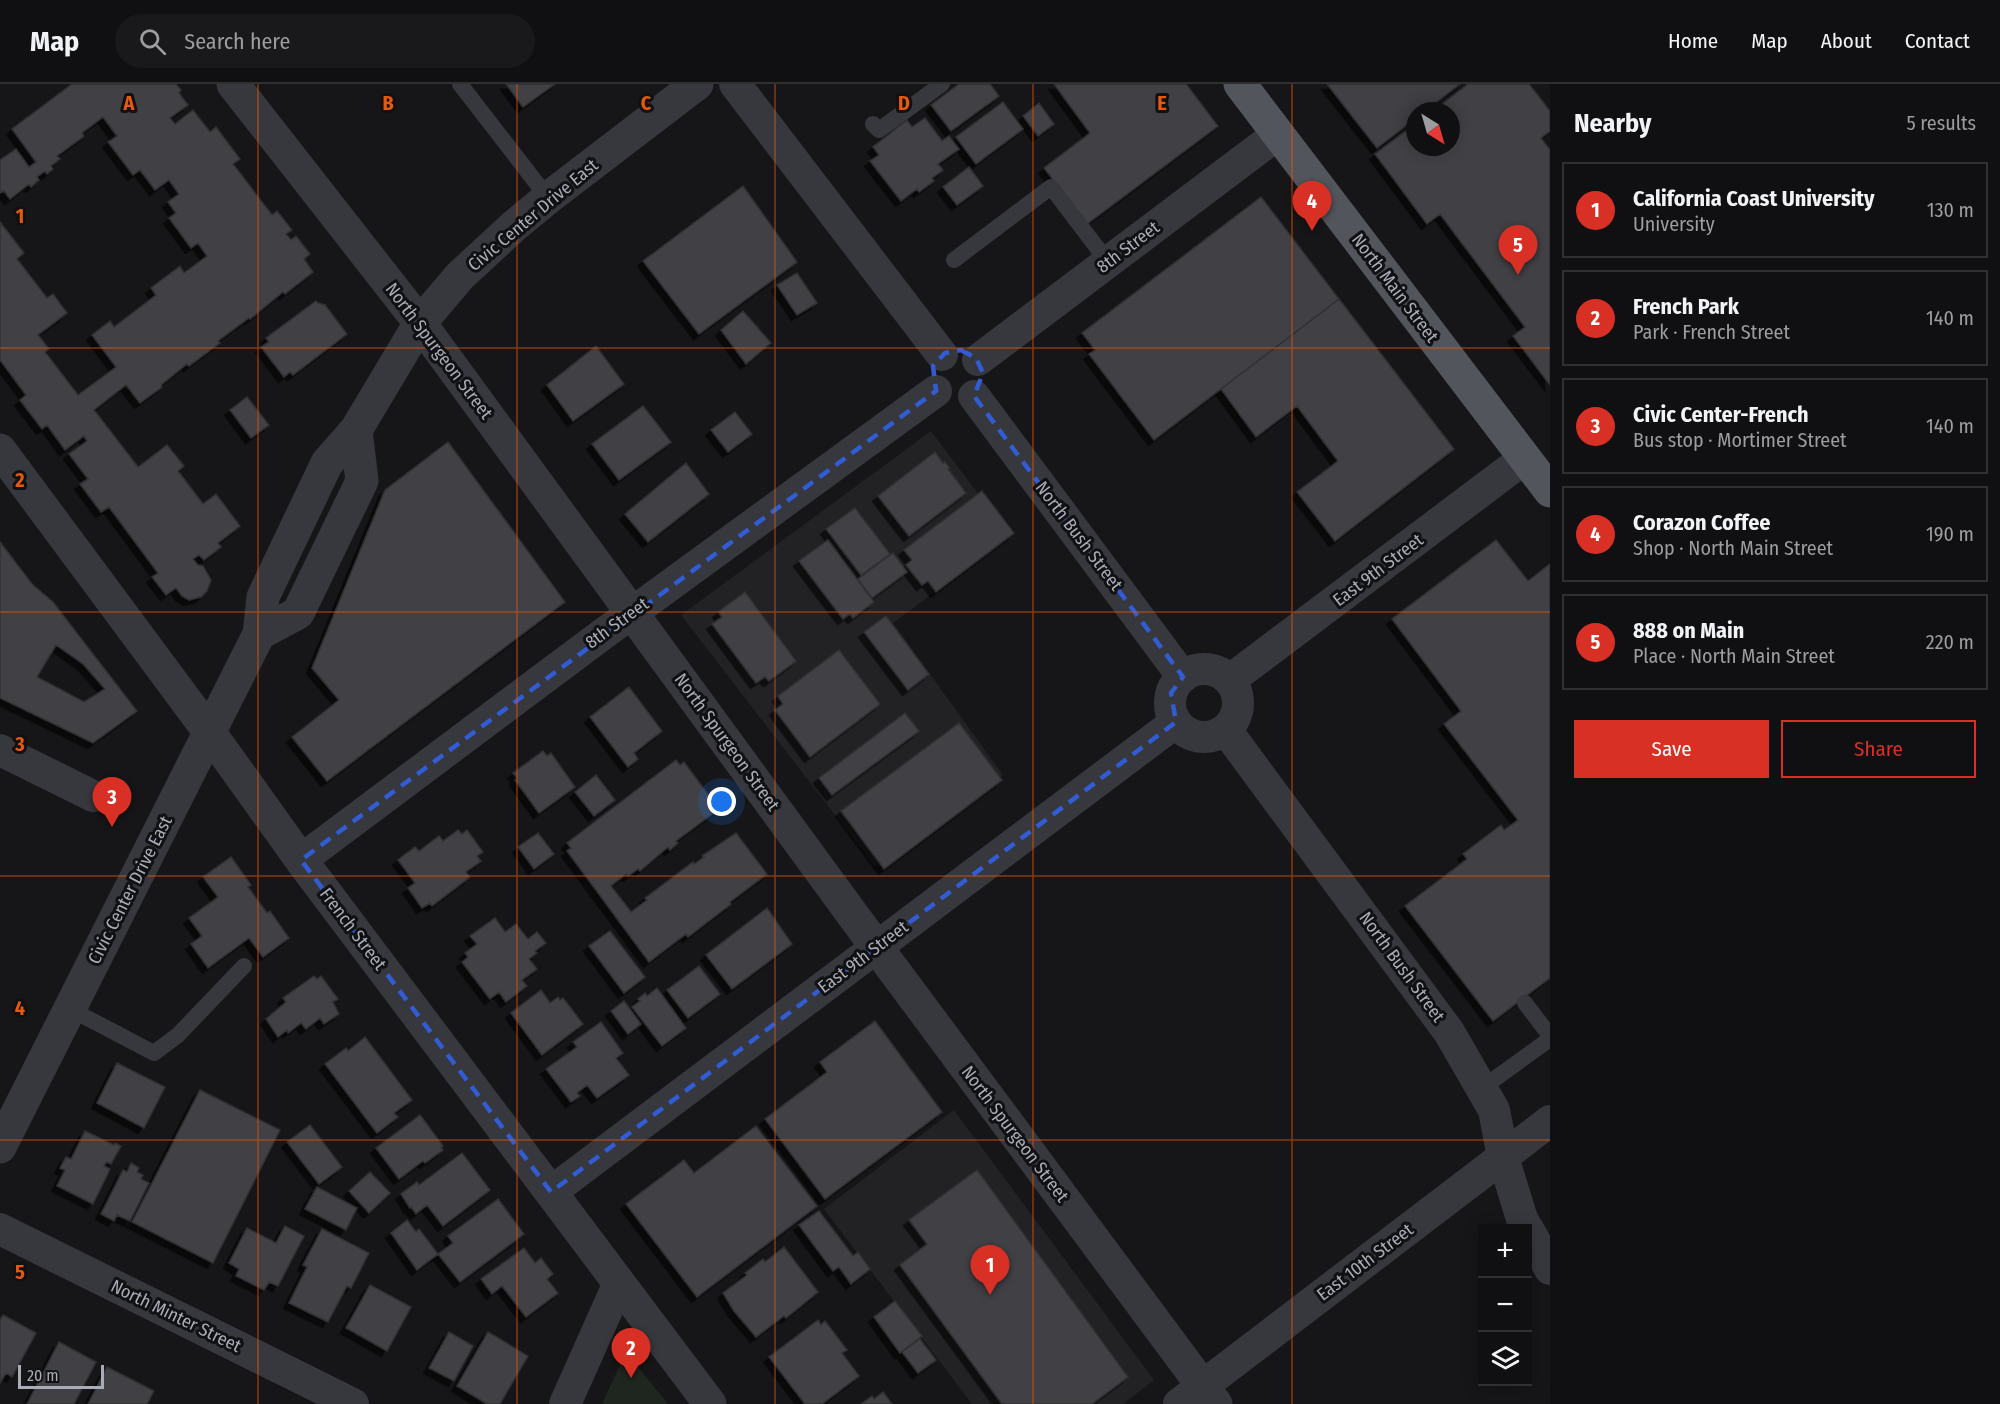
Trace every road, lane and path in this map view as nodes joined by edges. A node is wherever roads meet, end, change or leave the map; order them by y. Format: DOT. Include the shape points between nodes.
graph roads {
  1 [pos="233,84"];
  2 [pos="460,84"];
  3 [pos="697,84"];
  4 [pos="735,84"];
  5 [pos="942,84"];
  6 [pos="1240,84"];
  7 [pos="873,124"];
  8 [pos="1278,134"];
  9 [pos="548,198"];
  10 [pos="954,260"];
  11 [pos="1108,262"];
  12 [pos="420,323"];
  13 [pos="942,355"];
  14 [pos="978,360"];
  15 [pos="936,391"];
  16 [pos="974,396"];
  17 [pos="0,450"];
  18 [pos="1525,458"];
  19 [pos="1550,491"];
  20 [pos="632,612"];
  21 [pos="1183,676"];
  22 [pos="1230,680"];
  23 [pos="1176,723"];
  24 [pos="1226,730"];
  25 [pos="210,733"];
  26 [pos="0,750"];
  27 [pos="93,796"];
  28 [pos="301,860"];
  29 [pos="876,947"];
  30 [pos="244,966"];
  31 [pos="1525,1003"];
  32 [pos="70,1009"];
  33 [pos="1550,1037"];
  34 [pos="1482,1088"];
  35 [pos="1550,1120"];
  36 [pos="0,1147"];
  37 [pos="1503,1157"];
  38 [pos="551,1192"];
  39 [pos="1524,1224"];
  40 [pos="0,1228"];
  41 [pos="1532,1238"];
  42 [pos="1550,1269"];
  43 [pos="619,1283"];
  44 [pos="1199,1398"];
  45 [pos="353,1404"];
  46 [pos="565,1404"];
  47 [pos="710,1404"];
  1 -- 12 [label="street, North Spurgeon Street"];
  2 -- 9 [label="lane"];
  3 -- 9 [label="street, Civic Center Drive East"];
  4 -- 13 [label="street"];
  5 -- 7 [label="lane" via="879,130"];
  6 -- 8 [label="main road, North Main Street"];
  8 -- 11 [label="street, 8th Street"];
  8 -- 18 [label="main road, North Main Street"];
  9 -- 12 [label="street, Civic Center Drive East" via="460,276"];
  10 -- 11 [label="lane" via="1051,187"];
  11 -- 14 [label="street, 8th Street"];
  12 -- 20 [label="street, North Spurgeon Street"];
  12 -- 25 [label="street, Civic Center Drive East" via="356,430 327,463 263,597 259,634"];
  13 -- 14 [label="street" via="961,351"];
  13 -- 15 [label="street" via="933,366 932,383"];
  14 -- 16 [label="street" via="984,374"];
  15 -- 16 [label="street" via="958,402"];
  15 -- 20 [label="street, 8th Street"];
  16 -- 21 [label="street, North Bush Street"];
  17 -- 25 [label="street, French Street"];
  18 -- 19 [label="main road, North Main Street"];
  18 -- 22 [label="street, East 9th Street"];
  20 -- 28 [label="street, 8th Street"];
  20 -- 29 [label="street, North Spurgeon Street"];
  21 -- 22 [label="street" via="1192,671 1213,670"];
  21 -- 23 [label="street" via="1171,693 1171,713"];
  22 -- 24 [label="street" via="1239,701 1238,712"];
  23 -- 24 [label="street" via="1183,731 1205,738"];
  23 -- 29 [label="street, East 9th Street"];
  24 -- 34 [label="street, North Bush Street" via="1449,1032"];
  25 -- 28 [label="street, French Street"];
  25 -- 32 [label="street, Civic Center Drive East"];
  26 -- 27 [label="street"];
  28 -- 38 [label="street, French Street"];
  29 -- 38 [label="street, East 9th Street"];
  29 -- 44 [label="street, North Spurgeon Street"];
  30 -- 32 [label="lane" via="178,1035 154,1053"];
  31 -- 33 [label="lane"];
  32 -- 36 [label="street, Civic Center Drive East"];
  33 -- 34 [label="lane"];
  34 -- 37 [label="street, North Bush Street" via="1494,1110"];
  35 -- 37 [label="street, East 10th Street"];
  37 -- 39 [label="street, North Bush Street"];
  37 -- 44 [label="street, East 10th Street"];
  38 -- 43 [label="street, French Street"];
  40 -- 45 [label="street, North Minter Street"];
  41 -- 42 [label="street, North Bush Street"];
  43 -- 46 [label="street"];
  43 -- 47 [label="street, French Street"];
}
